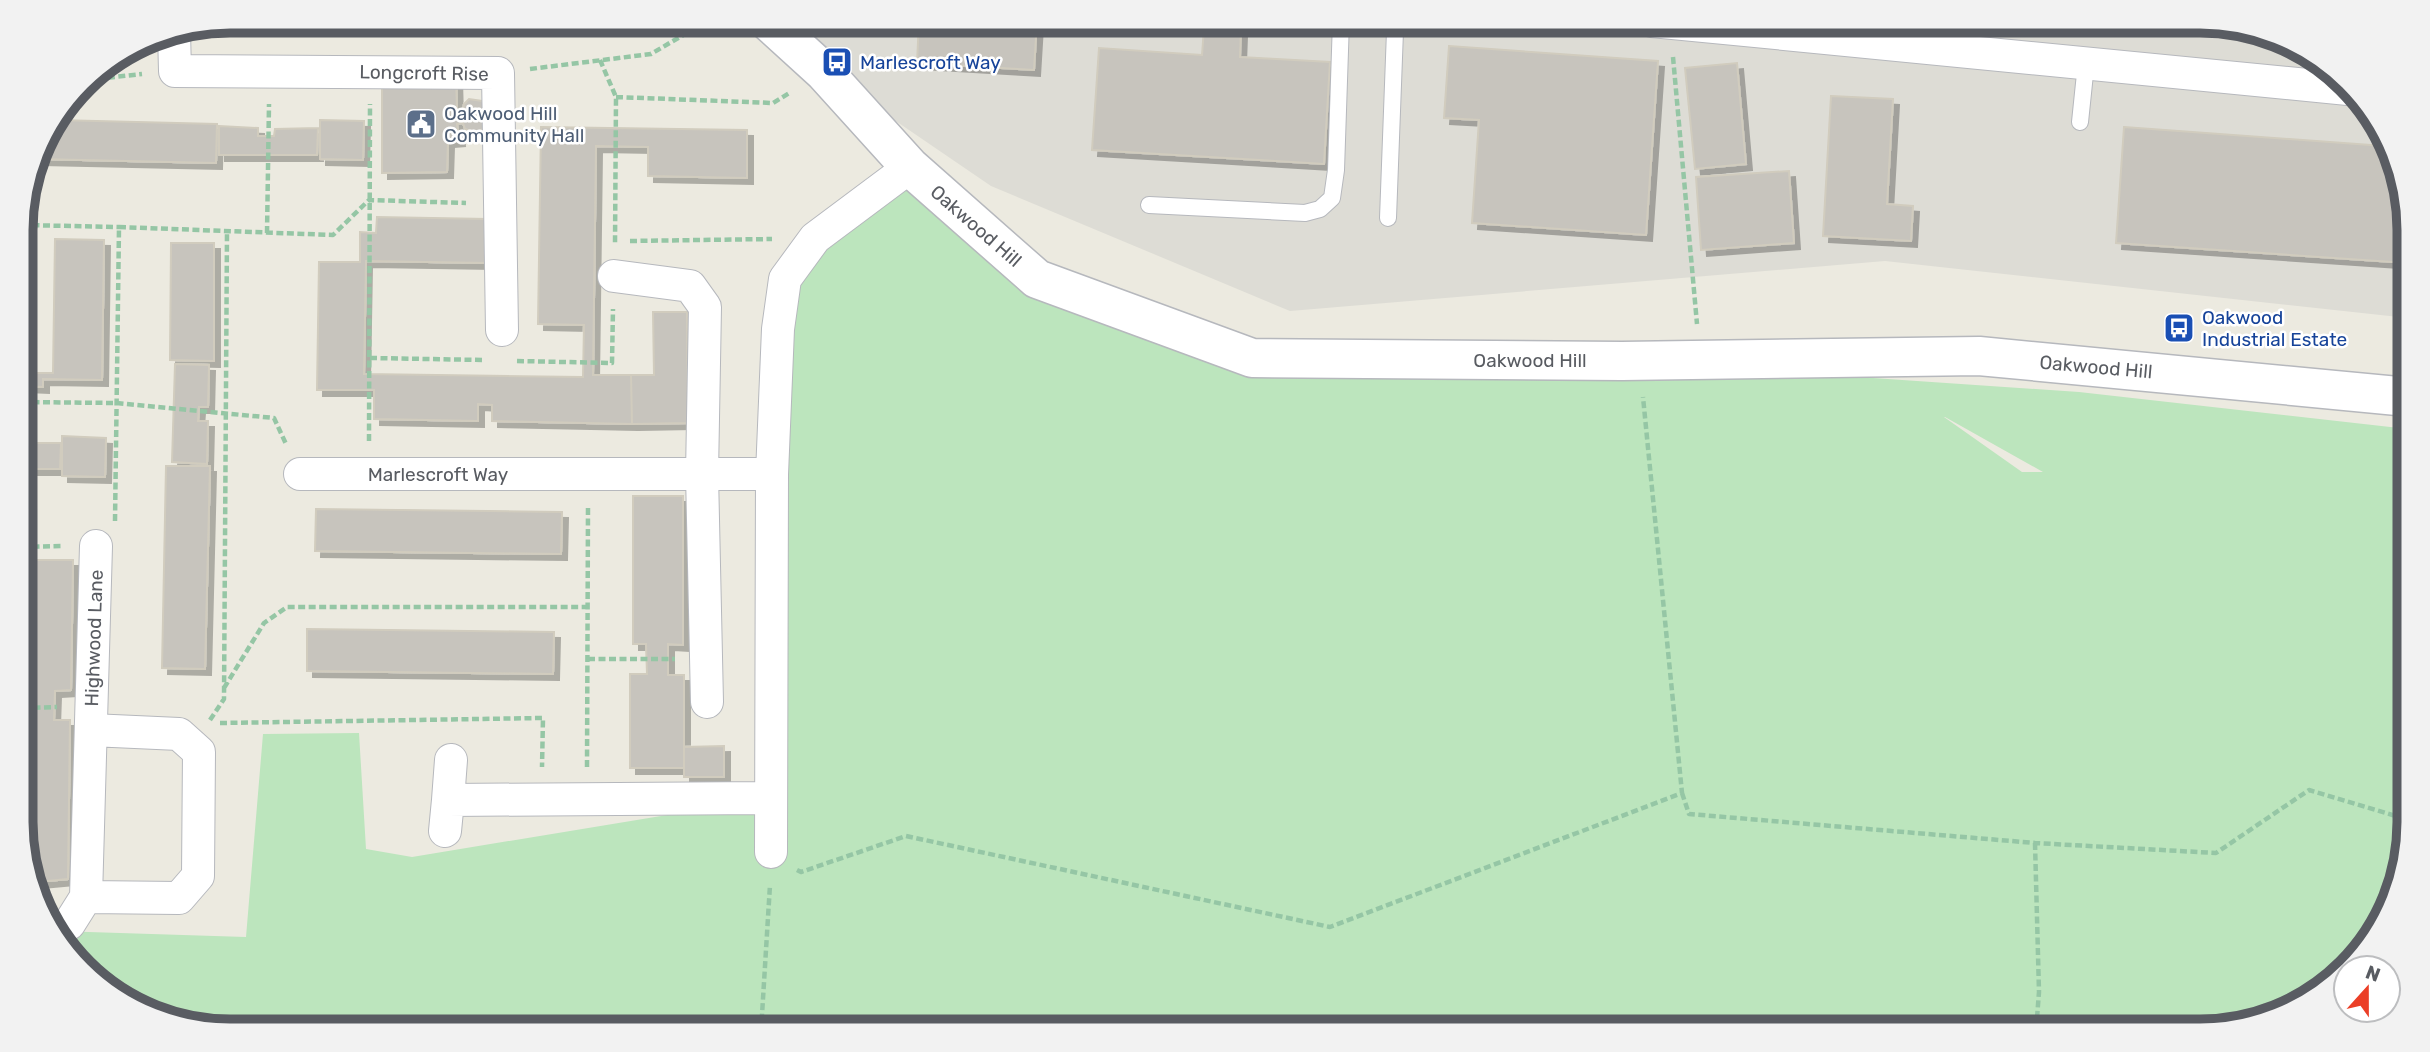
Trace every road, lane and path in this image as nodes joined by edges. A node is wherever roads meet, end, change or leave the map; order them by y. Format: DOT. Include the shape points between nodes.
graph roads {
  1 [pos="687,33"];
  2 [pos="781,33"];
  3 [pos="1341,33"];
  4 [pos="1395,33"];
  5 [pos="1662,33"];
  6 [pos="1801,33"];
  7 [pos="174,42"];
  8 [pos="600,60"];
  9 [pos="2086,64"];
  10 [pos="175,71"];
  11 [pos="270,72"];
  12 [pos="370,72"];
  13 [pos="498,73"];
  14 [pos="105,78"];
  15 [pos="2335,88"];
  16 [pos="617,97"];
  17 [pos="773,103"];
  18 [pos="2080,122"];
  19 [pos="910,167"];
  20 [pos="369,200"];
  21 [pos="500,205"];
  22 [pos="1149,205"];
  23 [pos="1388,218"];
  24 [pos="34,225"];
  25 [pos="119,227"];
  26 [pos="227,231"];
  27 [pos="267,233"];
  28 [pos="815,238"];
  29 [pos="615,241"];
  30 [pos="614,276"];
  31 [pos="502,330"];
  32 [pos="1639,360"];
  33 [pos="1700,360"];
  34 [pos="2397,396"];
  35 [pos="34,402"];
  36 [pos="116,403"];
  37 [pos="224,413"];
  38 [pos="588,473"];
  39 [pos="300,474"];
  40 [pos="368,474"];
  41 [pos="702,474"];
  42 [pos="772,474"];
  43 [pos="106,540"];
  44 [pos="588,607"];
  45 [pos="588,659"];
  46 [pos="681,659"];
  47 [pos="224,688"];
  48 [pos="707,702"];
  49 [pos="91,730"];
  50 [pos="451,760"];
  51 [pos="1682,793"];
  52 [pos="770,798"];
  53 [pos="542,799"];
  54 [pos="587,799"];
  55 [pos="448,800"];
  56 [pos="2397,816"];
  57 [pos="445,831"];
  58 [pos="2035,843"];
  59 [pos="771,852"];
  60 [pos="86,897"];
  61 [pos="64,926"];
  62 [pos="2037,1018"];
  63 [pos="762,1019"];
  1 -- 8 [label="path" via="651,54"];
  2 -- 19 [label="street, Oakwood Hill" via="824,72"];
  3 -- 22 [label="lane" via="1336,170 1332,198 1320,209 1305,213"];
  4 -- 23 [label="lane"];
  5 -- 33 [label="path"];
  6 -- 9 [label="street"];
  7 -- 10 [label="street"];
  8 -- 13 [label="path"];
  8 -- 16 [label="path"];
  9 -- 15 [label="street"];
  9 -- 18 [label="lane"];
  10 -- 11 [label="street, Longcroft Rise"];
  10 -- 14 [label="path"];
  11 -- 12 [label="street, Longcroft Rise"];
  11 -- 27 [label="path"];
  12 -- 13 [label="street, Longcroft Rise"];
  12 -- 20 [label="path"];
  13 -- 21 [label="street, Longcroft Rise"];
  16 -- 17 [label="path"];
  16 -- 29 [label="path"];
  19 -- 28 [label="street"];
  19 -- 32 [label="street, Oakwood Hill" via="1037,279 1252,358"];
  20 -- 21 [label="path"];
  20 -- 27 [label="path" via="333,235"];
  20 -- 40 [label="path"];
  21 -- 31 [label="street, Longcroft Rise"];
  24 -- 25 [label="path"];
  25 -- 26 [label="path"];
  25 -- 36 [label="path"];
  26 -- 27 [label="path"];
  26 -- 37 [label="path"];
  28 -- 29 [label="path"];
  28 -- 42 [label="street" via="785,279 778,329"];
  29 -- 30 [label="path"];
  30 -- 41 [label="street" via="690,286 705,307"];
  32 -- 33 [label="street, Oakwood Hill"];
  32 -- 51 [label="path"];
  33 -- 34 [label="street, Oakwood Hill" via="1979,356"];
  35 -- 36 [label="path"];
  36 -- 37 [label="path"];
  36 -- 43 [label="path"];
  37 -- 39 [label="path" via="274,418"];
  37 -- 47 [label="path"];
  38 -- 40 [label="street, Marlescroft Way"];
  38 -- 41 [label="street, Marlescroft Way"];
  38 -- 44 [label="path"];
  39 -- 40 [label="street, Marlescroft Way"];
  41 -- 42 [label="street, Marlescroft Way"];
  41 -- 48 [label="street"];
  42 -- 52 [label="street"];
  43 -- 49 [label="street, Highwood Lane"];
  44 -- 45 [label="path"];
  44 -- 47 [label="path" via="287,607 264,624"];
  45 -- 46 [label="path"];
  45 -- 54 [label="path"];
  47 -- 53 [label="path" via="224,699 208,723 543,718"];
  49 -- 60 [label="street, Highwood Lane"];
  49 -- 60 [label="street, Highwood Lane" via="179,734 199,752 198,876 179,898"];
  50 -- 55 [label="street"];
  51 -- 58 [label="path" via="1689,814"];
  51 -- 59 [label="path" via="1330,927 906,836 801,872"];
  52 -- 54 [label="street"];
  52 -- 59 [label="street"];
  53 -- 54 [label="street"];
  53 -- 55 [label="street"];
  55 -- 57 [label="street"];
  56 -- 58 [label="path" via="2309,790 2216,853"];
  58 -- 62 [label="path"];
  59 -- 63 [label="path"];
  60 -- 61 [label="street"];
}
